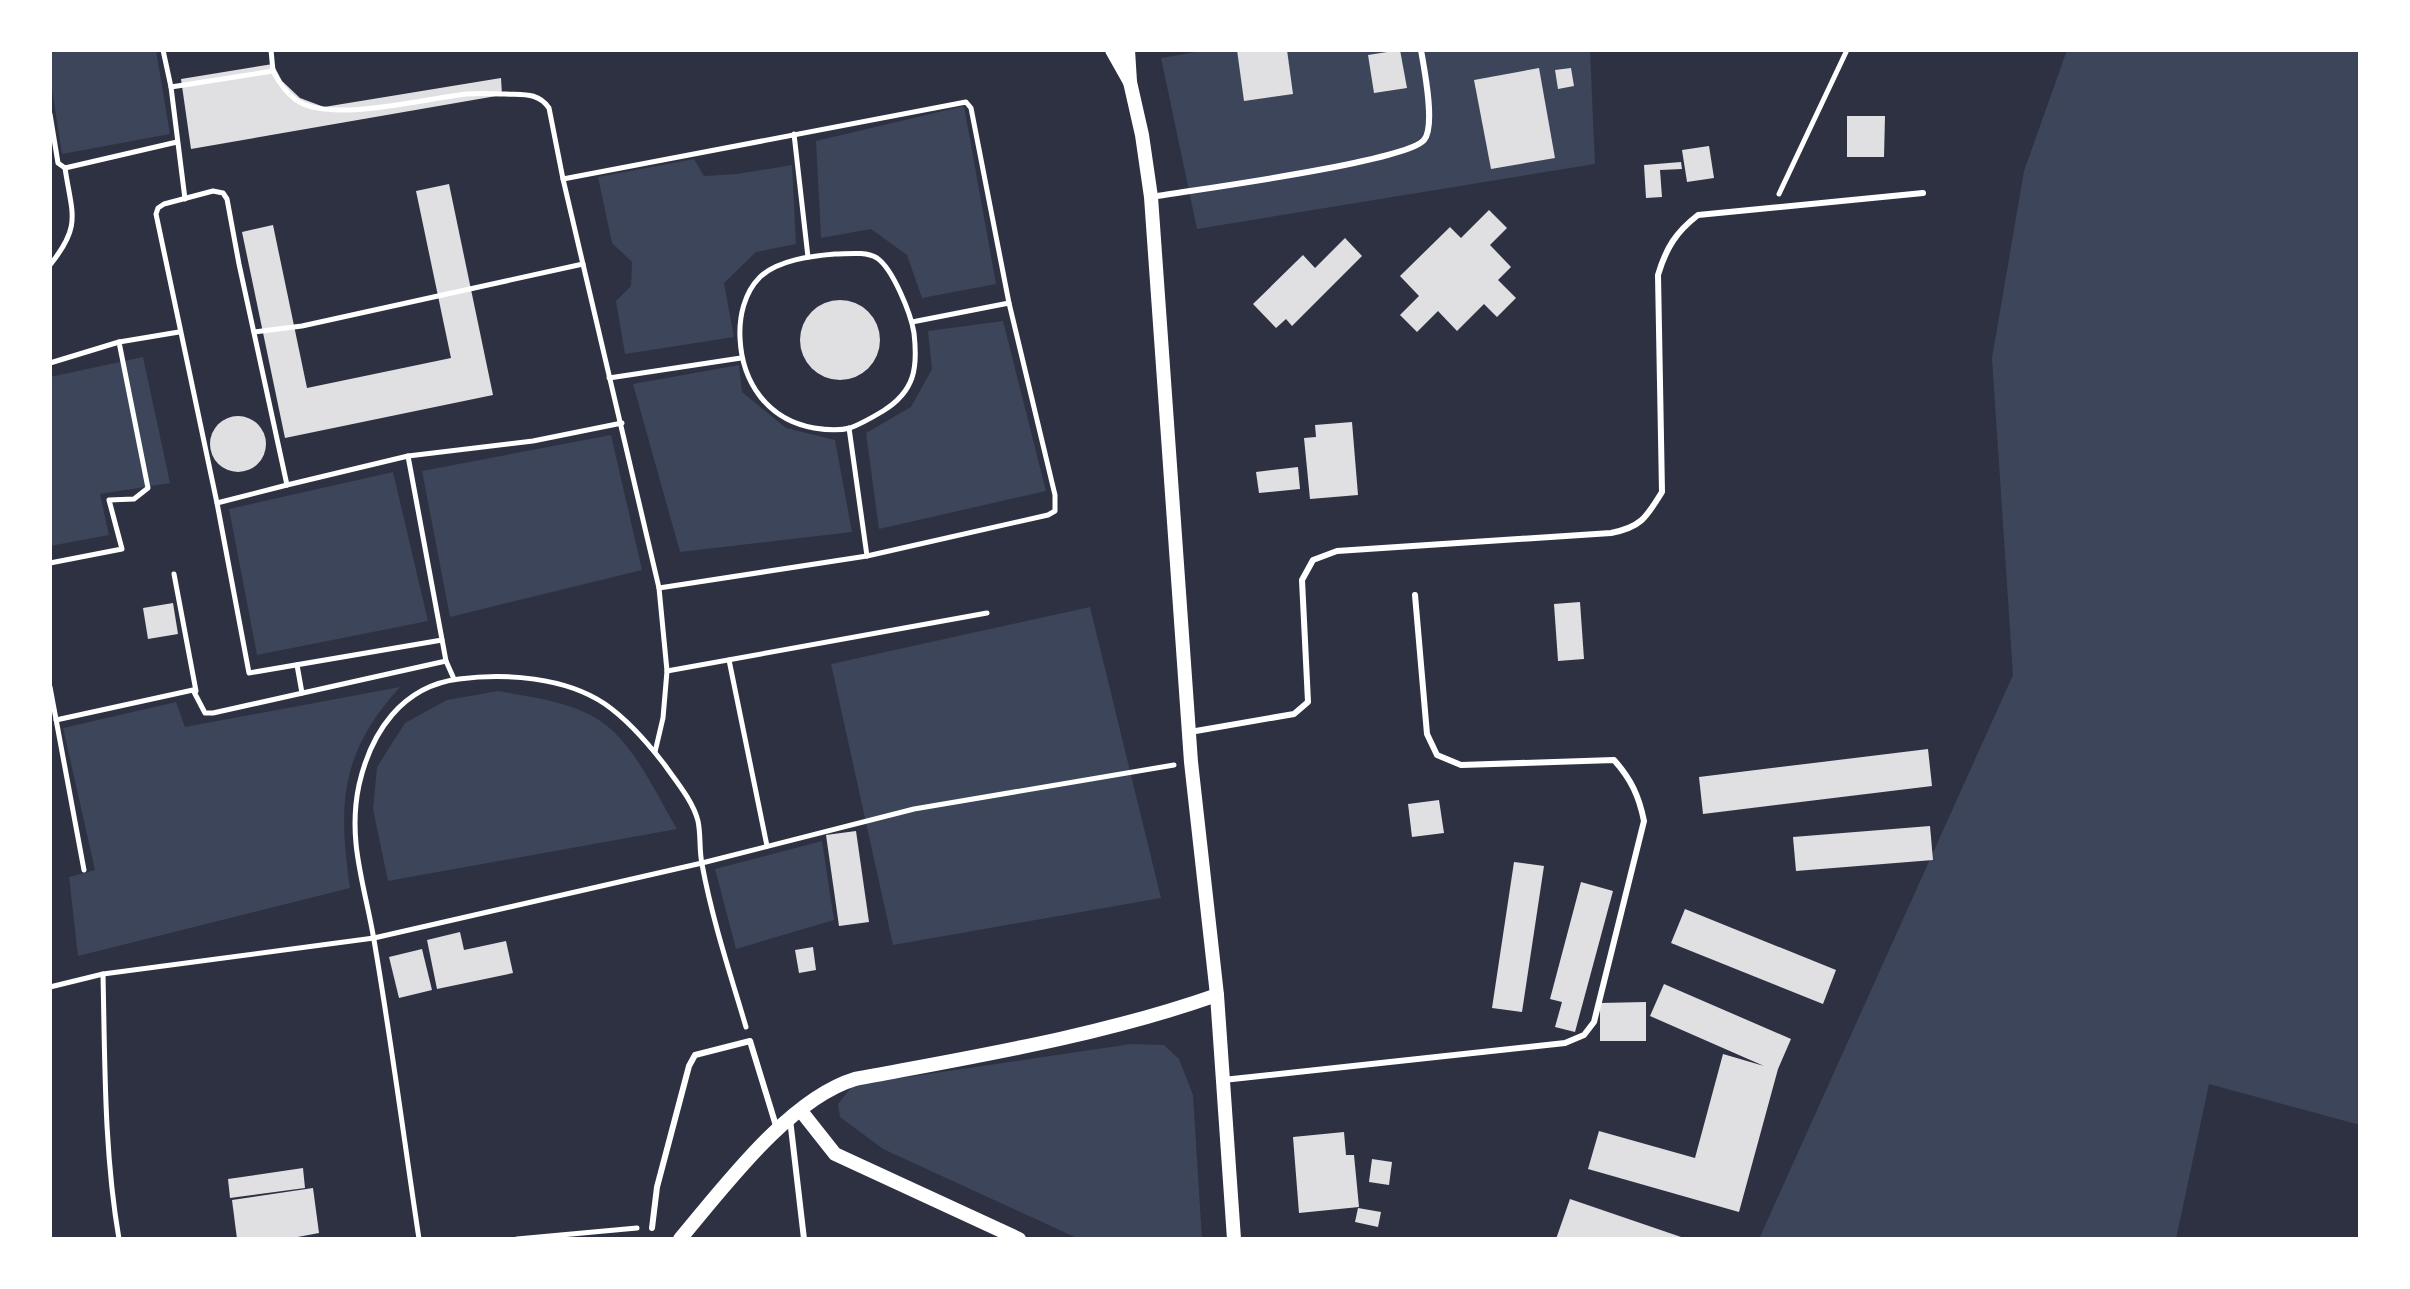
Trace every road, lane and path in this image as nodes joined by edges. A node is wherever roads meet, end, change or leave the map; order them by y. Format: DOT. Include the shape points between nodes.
graph roads {
  1 [pos="163,50"];
  2 [pos="271,50"];
  3 [pos="1112,50"];
  4 [pos="1128,50"];
  5 [pos="1421,50"];
  6 [pos="1847,50"];
  7 [pos="273,71"];
  8 [pos="1130,82"];
  9 [pos="171,87"];
  10 [pos="50,114"];
  11 [pos="794,134"];
  12 [pos="177,142"];
  13 [pos="65,168"];
  14 [pos="563,179"];
  15 [pos="1923,193"];
  16 [pos="1151,197"];
  17 [pos="185,199"];
  18 [pos="1773,208"];
  19 [pos="808,257"];
  20 [pos="583,264"];
  21 [pos="50,265"];
  22 [pos="1009,303"];
  23 [pos="912,322"];
  24 [pos="179,332"];
  25 [pos="254,332"];
  26 [pos="119,342"];
  27 [pos="741,358"];
  28 [pos="50,363"];
  29 [pos="609,378"];
  30 [pos="622,423"];
  31 [pos="849,428"];
  32 [pos="408,456"];
  33 [pos="287,485"];
  34 [pos="217,503"];
  35 [pos="867,556"];
  36 [pos="50,563"];
  37 [pos="174,574"];
  38 [pos="659,588"];
  39 [pos="1415,595"];
  40 [pos="987,613"];
  41 [pos="442,640"];
  42 [pos="729,660"];
  43 [pos="446,661"];
  44 [pos="297,665"];
  45 [pos="667,671"];
  46 [pos="454,679"];
  47 [pos="50,687"];
  48 [pos="197,692"];
  49 [pos="302,693"];
  50 [pos="56,720"];
  51 [pos="1189,732"];
  52 [pos="655,752"];
  53 [pos="1191,762"];
  54 [pos="767,846"];
  55 [pos="702,863"];
  56 [pos="84,870"];
  57 [pos="374,938"];
  58 [pos="103,974"];
  59 [pos="50,987"];
  60 [pos="1217,995"];
  61 [pos="750,1041"];
  62 [pos="1223,1080"];
  63 [pos="796,1115"];
  64 [pos="777,1130"];
  65 [pos="652,1228"];
  66 [pos="119,1239"];
  67 [pos="419,1239"];
  68 [pos="517,1239"];
  69 [pos="680,1239"];
  70 [pos="804,1239"];
  71 [pos="1019,1239"];
  72 [pos="1234,1239"];
  1 -- 9 [label="path"];
  2 -- 7 [label="path"];
  3 -- 8 [label="street"];
  4 -- 8 [label="street"];
  5 -- 16 [label="lane" via="1429,111 1423,142 1347,165"];
  6 -- 18 [label="path"];
  7 -- 9 [label="path"];
  7 -- 14 [label="path" via="298,102 319,108 364,109 470,93 532,95 549,108"];
  8 -- 16 [label="street"];
  9 -- 12 [label="path"];
  10 -- 13 [label="path" via="58,163"];
  11 -- 14 [label="path"];
  11 -- 19 [label="path"];
  11 -- 22 [label="path" via="966,102"];
  12 -- 13 [label="path"];
  12 -- 17 [label="path"];
  13 -- 21 [label="path" via="73,225"];
  14 -- 20 [label="path"];
  15 -- 18 [label="lane"];
  16 -- 51 [label="street"];
  17 -- 24 [label="path" via="164,204 156,214"];
  17 -- 25 [label="path" via="213,191 227,199"];
  18 -- 51 [label="lane" via="1698,215 1666,249 1658,275 1662,492 1634,528 1337,551 1313,560 1302,580 1308,702 1294,714"];
  19 -- 23 [label="path" via="877,258 890,273"];
  19 -- 27 [label="path" via="760,277 739,318"];
  20 -- 25 [label="path"];
  20 -- 29 [label="path"];
  22 -- 23 [label="path"];
  22 -- 35 [label="path" via="1055,511"];
  23 -- 31 [label="path" via="917,359 913,379 893,405"];
  24 -- 26 [label="path"];
  24 -- 34 [label="path"];
  25 -- 33 [label="path"];
  26 -- 28 [label="path"];
  26 -- 36 [label="path" via="148,488 134,499 109,500 122,549"];
  27 -- 29 [label="path"];
  27 -- 31 [label="path" via="754,389 772,410 804,426"];
  29 -- 30 [label="path"];
  30 -- 32 [label="path" via="533,441"];
  30 -- 38 [label="path"];
  31 -- 35 [label="path"];
  32 -- 33 [label="path"];
  32 -- 41 [label="path"];
  33 -- 34 [label="path"];
  34 -- 44 [label="path" via="249,673"];
  35 -- 38 [label="path"];
  37 -- 48 [label="path"];
  38 -- 45 [label="path"];
  39 -- 62 [label="lane" via="1427,734 1437,755 1461,765 1614,760 1630,778 1644,821 1594,1022 1584,1035 1565,1043"];
  40 -- 45 [label="path"];
  41 -- 43 [label="path"];
  41 -- 44 [label="path"];
  42 -- 54 [label="path"];
  43 -- 46 [label="path"];
  43 -- 49 [label="path"];
  44 -- 49 [label="path"];
  45 -- 52 [label="path"];
  46 -- 52 [label="path" via="494,674 571,688 604,703"];
  46 -- 57 [label="path" via="408,698 388,717 369,750 354,815"];
  47 -- 50 [label="path"];
  48 -- 49 [label="path" via="208,713"];
  48 -- 50 [label="path" via="185,690"];
  50 -- 56 [label="path"];
  51 -- 53 [label="street"];
  52 -- 55 [label="path" via="698,820"];
  53 -- 55 [label="path" via="914,809"];
  53 -- 60 [label="street"];
  55 -- 57 [label="path"];
  55 -- 61 [label="path"];
  57 -- 58 [label="path"];
  57 -- 67 [label="path"];
  58 -- 59 [label="path"];
  58 -- 66 [label="path" via="105,1106"];
  60 -- 62 [label="street"];
  60 -- 63 [label="street" via="1088,1033 855,1079 834,1086"];
  61 -- 64 [label="lane"];
  61 -- 65 [label="lane" via="702,1052 691,1060 657,1187"];
  62 -- 72 [label="street"];
  63 -- 64 [label="street"];
  63 -- 70 [label="lane"];
  63 -- 71 [label="street" via="835,1154"];
  64 -- 69 [label="street"];
  65 -- 68 [label="path"];
}
